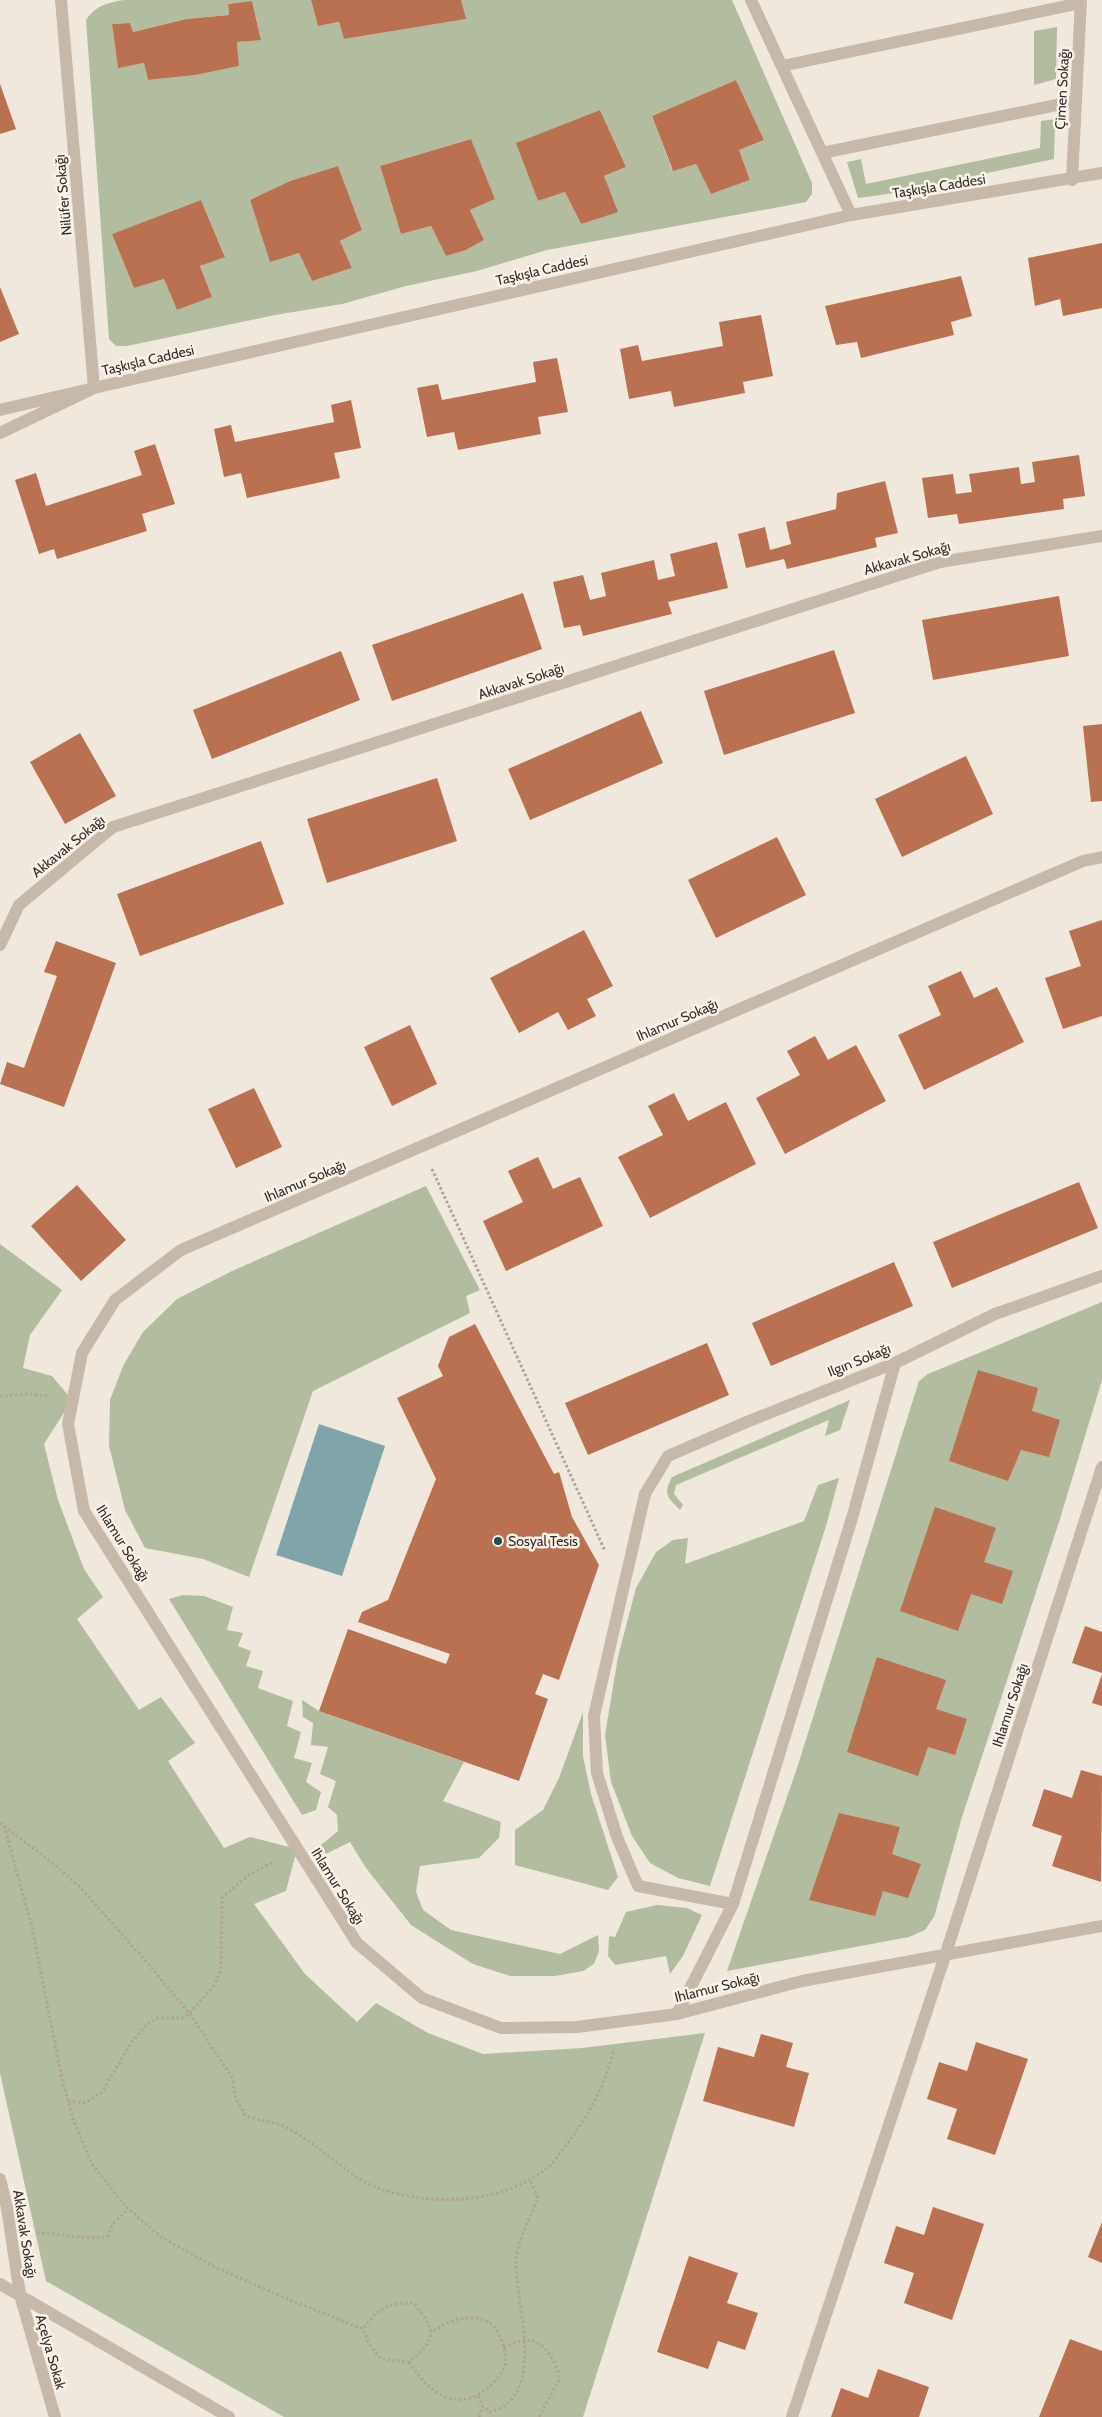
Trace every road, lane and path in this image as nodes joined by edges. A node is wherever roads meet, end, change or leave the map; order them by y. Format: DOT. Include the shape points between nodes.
graph roads {
  1 [pos="61,0"];
  2 [pos="751,0"];
  3 [pos="1081,1"];
  4 [pos="782,66"];
  5 [pos="1076,102"];
  6 [pos="822,153"];
  7 [pos="1102,173"];
  8 [pos="1072,180"];
  9 [pos="851,215"];
  10 [pos="94,388"];
  11 [pos="0,410"];
  12 [pos="0,433"];
  13 [pos="1102,536"];
  14 [pos="1102,857"];
  15 [pos="0,945"];
  16 [pos="422,1146"];
  17 [pos="1102,1276"];
  18 [pos="895,1363"];
  19 [pos="0,1396"];
  20 [pos="72,1400"];
  21 [pos="1102,1467"];
  22 [pos="623,1592"];
  23 [pos="0,1823"];
  24 [pos="4,1826"];
  25 [pos="297,1848"];
  26 [pos="733,1904"];
  27 [pos="1102,1926"];
  28 [pos="946,1953"];
  29 [pos="189,2014"];
  30 [pos="677,2014"];
  31 [pos="617,2021"];
  32 [pos="68,2101"];
  33 [pos="0,2179"];
  34 [pos="530,2179"];
  35 [pos="128,2209"];
  36 [pos="11,2234"];
  37 [pos="0,2284"];
  38 [pos="20,2295"];
  39 [pos="363,2328"];
  40 [pos="431,2333"];
  41 [pos="524,2340"];
  42 [pos="504,2348"];
  43 [pos="409,2362"];
  44 [pos="478,2396"];
  45 [pos="483,2408"];
  46 [pos="55,2417"];
  47 [pos="229,2417"];
  48 [pos="479,2417"];
  49 [pos="539,2417"];
  50 [pos="792,2417"];
  1 -- 10 [label="street, Nilüfer Sokağı"];
  2 -- 4 [label="street"];
  3 -- 4 [label="street"];
  3 -- 5 [label="street, Çimen Sokağı"];
  4 -- 6 [label="street"];
  5 -- 6 [label="street"];
  5 -- 8 [label="street, Çimen Sokağı"];
  6 -- 9 [label="street"];
  7 -- 8 [label="street, Taşkışla Caddesi"];
  8 -- 9 [label="street, Taşkışla Caddesi"];
  9 -- 10 [label="street, Taşkışla Caddesi"];
  10 -- 11 [label="street"];
  10 -- 12 [label="street, Taşkışla Caddesi"];
  13 -- 15 [label="street, Akkavak Sokağı" via="940,562 113,828 19,905"];
  14 -- 16 [label="street, Ihlamur Sokağı" via="1083,861"];
  16 -- 20 [label="street, Ihlamur Sokağı" via="181,1250 115,1300 82,1353"];
  16 -- 22 [label="path"];
  17 -- 18 [label="street, Ilgın Sokağı" via="995,1314"];
  18 -- 22 [label="street, Ilgın Sokağı" via="668,1456 645,1494"];
  18 -- 26 [label="street" via="852,1518"];
  19 -- 20 [label="path" via="29,1394"];
  20 -- 25 [label="street, Ihlamur Sokağı" via="68,1424 84,1510"];
  21 -- 28 [label="street, Ihlamur Sokağı"];
  22 -- 26 [label="street, Ilgın Sokağı" via="594,1716 597,1773 617,1837 638,1886"];
  23 -- 24 [label="path"];
  24 -- 29 [label="path" via="80,1888"];
  24 -- 32 [label="path" via="32,1927"];
  25 -- 29 [label="path" via="249,1875 222,1898 221,1971 213,1987"];
  25 -- 31 [label="street, Ihlamur Sokağı" via="357,1943 422,1998 501,2028 577,2027"];
  26 -- 30 [label="street"];
  27 -- 28 [label="street, Ihlamur Sokağı"];
  28 -- 30 [label="street, Ihlamur Sokağı" via="802,1982"];
  28 -- 50 [label="street, Ihlamur Sokağı"];
  29 -- 32 [label="path" via="182,2018 158,2018 147,2024 131,2043 102,2092 85,2103"];
  29 -- 34 [label="path" via="232,2077 236,2099 245,2116 280,2124 354,2176 386,2191 423,2198 472,2199 516,2188"];
  30 -- 31 [label="street, Ihlamur Sokağı"];
  31 -- 34 [label="path" via="609,2072 594,2102 576,2134 547,2169"];
  32 -- 35 [label="path" via="92,2164"];
  33 -- 36 [label="street, Akkavak Sokağı"];
  34 -- 41 [label="path" via="538,2199 516,2258"];
  35 -- 36 [label="path" via="113,2224 108,2236 92,2240 51,2233"];
  35 -- 39 [label="path" via="161,2237 212,2266"];
  36 -- 38 [label="street, Akkavak Sokağı"];
  37 -- 38 [label="street"];
  38 -- 46 [label="street, Açelya Sokak"];
  38 -- 47 [label="street"];
  39 -- 40 [label="path" via="374,2313 395,2303 413,2303 426,2317"];
  39 -- 43 [label="path" via="381,2359"];
  40 -- 42 [label="path" via="460,2318 482,2318 498,2330"];
  40 -- 43 [label="path" via="425,2349"];
  41 -- 42 [label="path"];
  41 -- 45 [label="path" via="525,2370 520,2387 504,2406 490,2412"];
  41 -- 49 [label="path" via="540,2344 553,2357 560,2378"];
  42 -- 44 [label="path" via="506,2363 494,2383"];
  43 -- 44 [label="path" via="434,2391 453,2400"];
  44 -- 45 [label="path"];
  45 -- 48 [label="path"];
}
